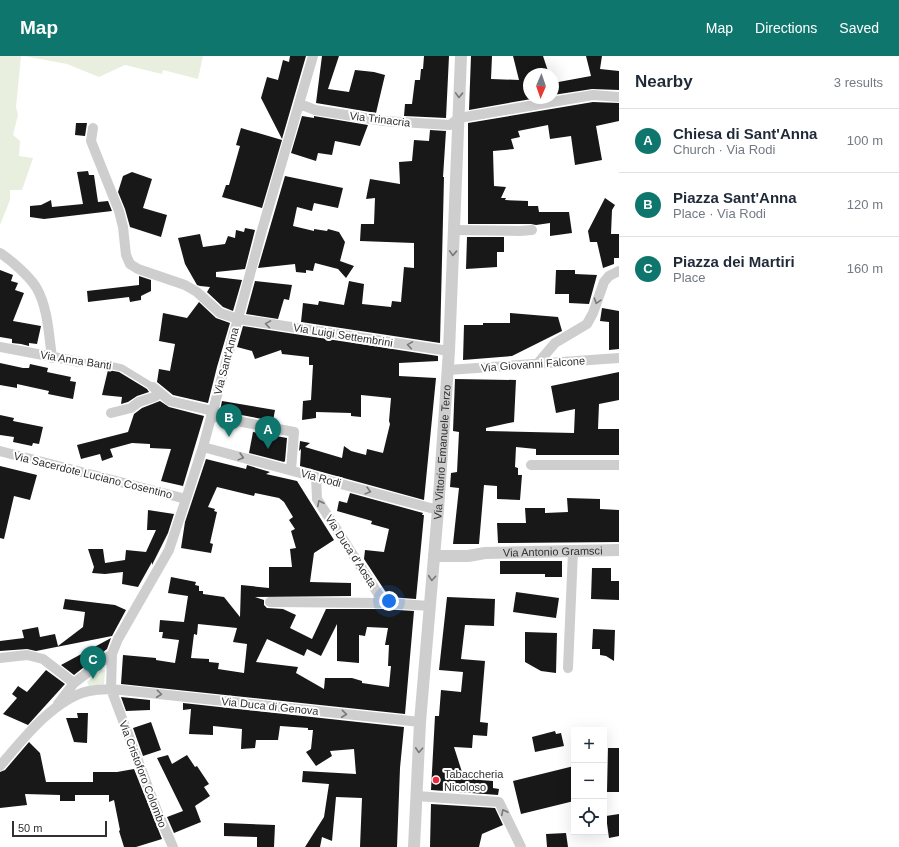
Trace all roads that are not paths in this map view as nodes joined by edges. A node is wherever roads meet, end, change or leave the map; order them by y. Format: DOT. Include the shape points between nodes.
graph roads {
  1 [pos="313,56"];
  2 [pos="461,56"];
  3 [pos="619,97"];
  4 [pos="300,104"];
  5 [pos="459,118"];
  6 [pos="93,128"];
  7 [pos="454,230"];
  8 [pos="532,230"];
  9 [pos="0,253"];
  10 [pos="619,271"];
  11 [pos="238,319"];
  12 [pos="0,347"];
  13 [pos="449,351"];
  14 [pos="52,358"];
  15 [pos="619,358"];
  16 [pos="80,362"];
  17 [pos="538,363"];
  18 [pos="448,370"];
  19 [pos="156,390"];
  20 [pos="111,413"];
  21 [pos="212,414"];
  22 [pos="203,447"];
  23 [pos="0,451"];
  24 [pos="531,465"];
  25 [pos="619,465"];
  26 [pos="291,470"];
  27 [pos="316,477"];
  28 [pos="186,499"];
  29 [pos="438,510"];
  30 [pos="619,550"];
  31 [pos="573,551"];
  32 [pos="434,553"];
  33 [pos="270,602"];
  34 [pos="384,603"];
  35 [pos="430,606"];
  36 [pos="112,654"];
  37 [pos="0,658"];
  38 [pos="568,668"];
  39 [pos="74,683"];
  40 [pos="116,690"];
  41 [pos="54,710"];
  42 [pos="420,722"];
  43 [pos="0,766"];
  44 [pos="417,796"];
  45 [pos="173,847"];
  46 [pos="414,847"];
  47 [pos="521,847"];
  1 -- 4 [label="street, Via Sant'Anna"];
  2 -- 5 [label="street, Via Vittorio Emanuele Terzo, one-way"];
  3 -- 5 [label="street, Via Trinacria" via="587,96"];
  4 -- 5 [label="street, Via Trinacria" via="315,110 384,121 450,125"];
  4 -- 11 [label="street, Via Sant'Anna"];
  5 -- 7 [label="street, Via Vittorio Emanuele Terzo"];
  6 -- 11 [label="street, Via Luigi Settembrini" via="91,141 119,211 126,255 130,264 185,285 197,292 220,313"];
  7 -- 8 [label="street"];
  7 -- 13 [label="street, Via Vittorio Emanuele Terzo, one-way"];
  9 -- 14 [label="street" via="13,262 36,287 47,321"];
  10 -- 17 [label="street, one-way" via="604,282 593,313 586,324 555,343"];
  13 -- 11 [label="street, Via Luigi Settembrini, one-way"];
  11 -- 21 [label="street, Via Sant'Anna"];
  12 -- 14 [label="street, Via Anna Banti"];
  13 -- 18 [label="street, Via Vittorio Emanuele Terzo"];
  14 -- 16 [label="street, Via Anna Banti"];
  15 -- 17 [label="street, Via Giovanni Falcone"];
  16 -- 19 [label="street, Via Anna Banti" via="122,368"];
  17 -- 18 [label="street, Via Giovanni Falcone"];
  18 -- 29 [label="street, Via Vittorio Emanuele Terzo"];
  19 -- 20 [label="street" via="154,397 131,408"];
  19 -- 21 [label="street, Via Anna Banti" via="170,401"];
  21 -- 22 [label="street, Via Sant'Anna"];
  21 -- 26 [label="street, Via Anna Banti" via="294,432"];
  22 -- 26 [label="street, Via Rodi, one-way"];
  22 -- 28 [label="street, Via Sant'Anna"];
  23 -- 28 [label="street, Via Sacerdote Luciano Cosentino"];
  24 -- 25 [label="street"];
  26 -- 27 [label="street, Via Rodi"];
  27 -- 29 [label="street, Via Rodi, one-way"];
  34 -- 27 [label="street, Via Duca d'Aosta, one-way" via="318,499"];
  28 -- 36 [label="street, Via Sant'Anna" via="169,550"];
  29 -- 32 [label="street, Via Vittorio Emanuele Terzo"];
  30 -- 31 [label="street, Via Antonio Gramsci"];
  31 -- 32 [label="street, Via Antonio Gramsci" via="486,553 468,556"];
  31 -- 38 [label="street"];
  32 -- 35 [label="street, Via Vittorio Emanuele Terzo, one-way"];
  33 -- 34 [label="street"];
  34 -- 35 [label="street"];
  35 -- 42 [label="street, Via Vittorio Emanuele Terzo"];
  36 -- 39 [label="street"];
  36 -- 40 [label="street"];
  37 -- 39 [label="street" via="27,656 43,659"];
  39 -- 41 [label="street"];
  40 -- 41 [label="street, Via Duca di Genova" via="90,691 77,695"];
  40 -- 42 [label="street, Via Duca di Genova, one-way"];
  40 -- 45 [label="street, Via Cristoforo Colombo" via="115,700"];
  41 -- 43 [label="street" via="34,726"];
  42 -- 44 [label="street, Via Vittorio Emanuele Terzo, one-way"];
  44 -- 46 [label="street, Via Vittorio Emanuele Terzo"];
  47 -- 44 [label="street, one-way" via="500,802"];
}
